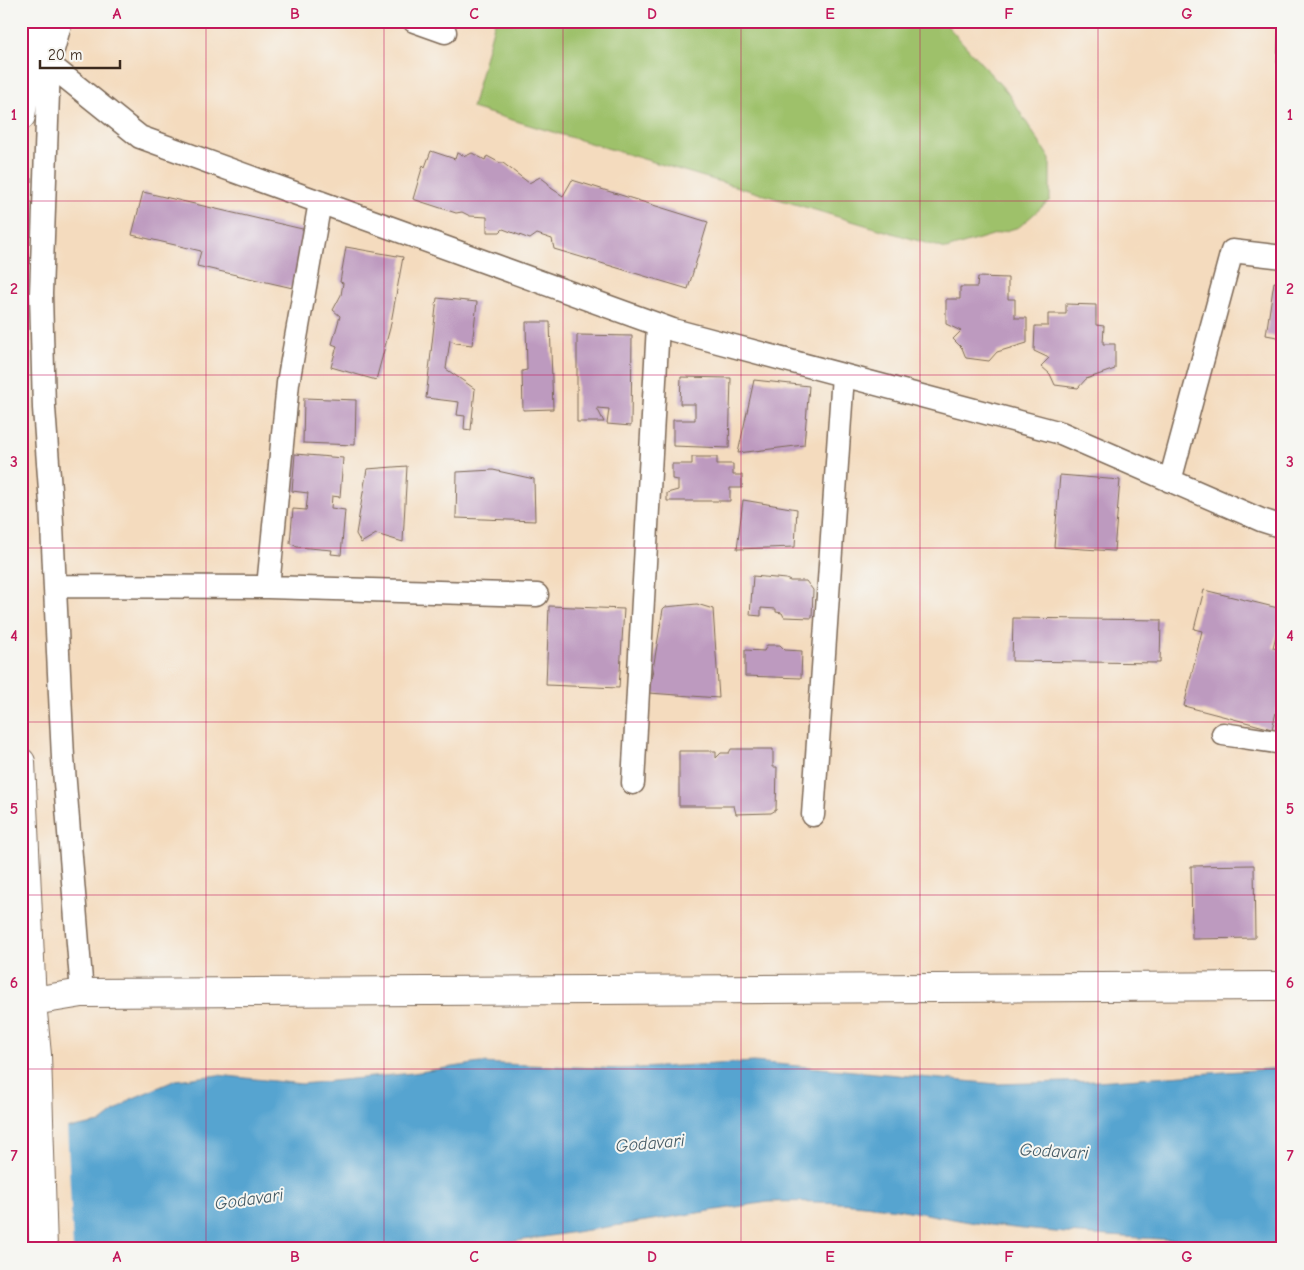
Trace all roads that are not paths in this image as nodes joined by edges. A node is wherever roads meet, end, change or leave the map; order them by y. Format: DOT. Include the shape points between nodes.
graph roads {
  1 [pos="36,21"];
  2 [pos="61,21"];
  3 [pos="414,21"];
  4 [pos="445,32"];
  5 [pos="49,64"];
  6 [pos="21,116"];
  7 [pos="320,202"];
  8 [pos="1283,257"];
  9 [pos="658,325"];
  10 [pos="843,376"];
  11 [pos="1170,481"];
  12 [pos="1283,527"];
  13 [pos="54,586"];
  14 [pos="268,587"];
  15 [pos="538,595"];
  16 [pos="1223,734"];
  17 [pos="1283,743"];
  18 [pos="21,762"];
  19 [pos="634,784"];
  20 [pos="813,815"];
  21 [pos="1283,986"];
  22 [pos="82,993"];
  23 [pos="27,1003"];
  24 [pos="42,1249"];
  1 -- 6 [label="street"];
  2 -- 5 [label="street"];
  3 -- 4 [label="street"];
  5 -- 7 [label="street" via="140,137"];
  5 -- 13 [label="street" via="41,294"];
  7 -- 9 [label="street"];
  7 -- 14 [label="street" via="288,383"];
  8 -- 11 [label="street" via="1232,251"];
  9 -- 10 [label="street"];
  9 -- 19 [label="street"];
  10 -- 11 [label="street" via="1061,433"];
  10 -- 20 [label="street"];
  11 -- 12 [label="street"];
  13 -- 14 [label="street"];
  13 -- 22 [label="street" via="63,758"];
  14 -- 15 [label="street"];
  16 -- 17 [label="street"];
  18 -- 23 [label="street"];
  21 -- 22 [label="street"];
  22 -- 23 [label="street"];
  23 -- 24 [label="street" via="37,1055"];
}
